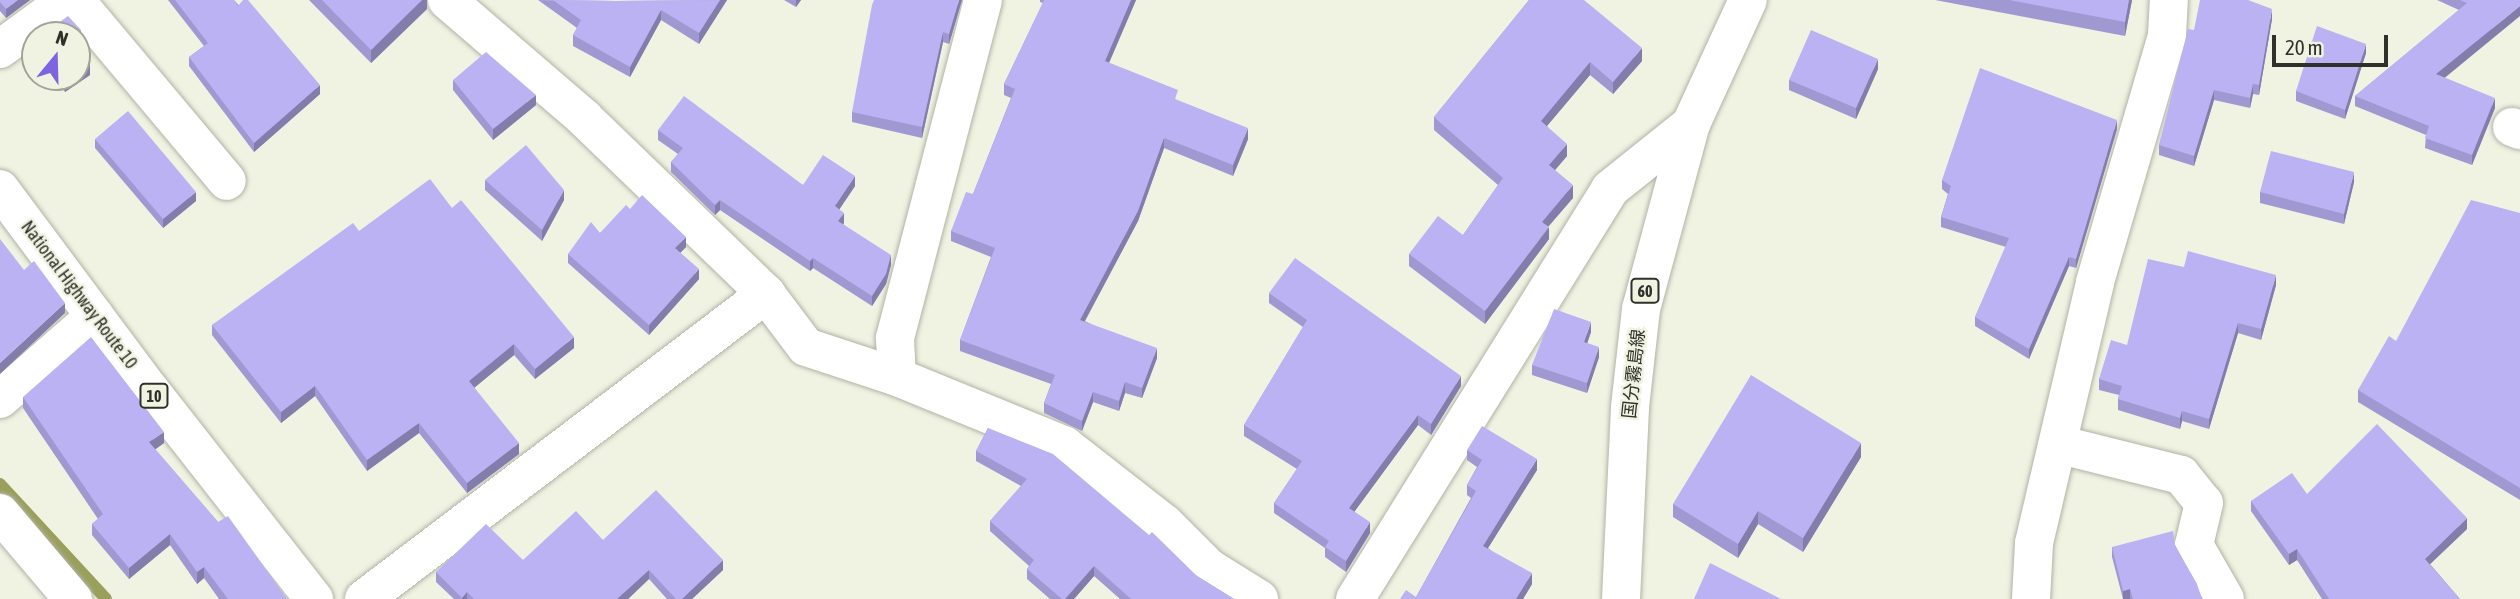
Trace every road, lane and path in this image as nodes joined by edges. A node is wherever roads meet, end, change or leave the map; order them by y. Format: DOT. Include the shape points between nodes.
graph roads {
  1 [pos="67,0"];
  2 [pos="75,0"];
  3 [pos="447,0"];
  4 [pos="983,0"];
  5 [pos="1748,0"];
  6 [pos="2169,0"];
  7 [pos="0,50"];
  8 [pos="1690,124"];
  9 [pos="227,181"];
  10 [pos="0,189"];
  11 [pos="766,294"];
  12 [pos="95,316"];
  13 [pos="897,377"];
  14 [pos="0,399"];
  15 [pos="2060,446"];
  16 [pos="4,531"];
  17 [pos="73,599"];
  18 [pos="314,599"];
  19 [pos="364,599"];
  20 [pos="1259,599"];
  21 [pos="1355,599"];
  22 [pos="1621,599"];
  23 [pos="2031,599"];
  24 [pos="2225,599"];
  1 -- 7 [label="main road"];
  2 -- 9 [label="main road"];
  3 -- 11 [label="main road" via="584,118"];
  4 -- 13 [label="main road" via="895,338"];
  5 -- 8 [label="main road, 国分霧島線 / 60"];
  6 -- 15 [label="main road" via="2167,35 2095,282"];
  8 -- 21 [label="main road" via="1610,189"];
  8 -- 22 [label="main road, 国分霧島線 / 60" via="1641,309 1630,407"];
  10 -- 12 [label="main road, National Highway Route 10 / 10"];
  11 -- 13 [label="main road" via="806,347"];
  11 -- 19 [label="main road"];
  12 -- 14 [label="main road"];
  12 -- 18 [label="main road, National Highway Route 10 / 10"];
  13 -- 20 [label="main road" via="1064,445 1164,523 1209,568"];
  15 -- 23 [label="main road" via="2035,543"];
  15 -- 24 [label="main road" via="2181,475 2204,503 2194,545"];
  16 -- 17 [label="main road"];
}
